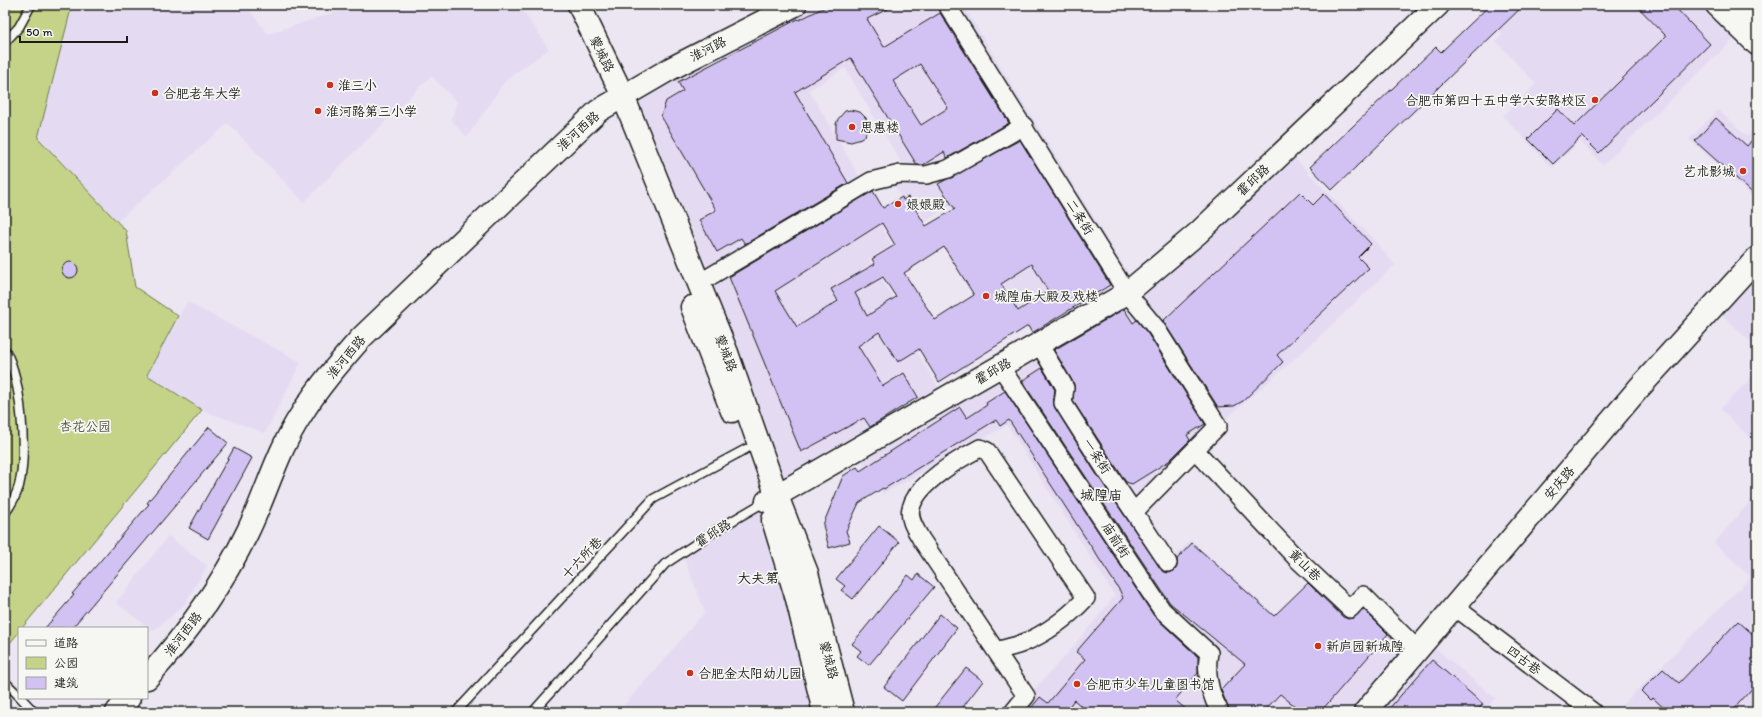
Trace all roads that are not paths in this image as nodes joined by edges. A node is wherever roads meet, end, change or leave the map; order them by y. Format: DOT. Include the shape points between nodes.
graph roads {
  1 [pos="31,5"];
  2 [pos="563,5"];
  3 [pos="579,5"];
  4 [pos="795,5"];
  5 [pos="947,5"];
  6 [pos="1438,5"];
  7 [pos="1717,5"];
  8 [pos="1740,5"];
  9 [pos="1757,21"];
  10 [pos="5,42"];
  11 [pos="1757,44"];
  12 [pos="617,100"];
  13 [pos="1024,126"];
  14 [pos="1757,258"];
  15 [pos="699,283"];
  16 [pos="1127,293"];
  17 [pos="1039,344"];
  18 [pos="5,350"];
  19 [pos="1000,366"];
  20 [pos="746,449"];
  21 [pos="1195,450"];
  22 [pos="772,498"];
  23 [pos="1134,512"];
  24 [pos="5,514"];
  25 [pos="1168,563"];
  26 [pos="1455,607"];
  27 [pos="1418,650"];
  28 [pos="996,651"];
  29 [pos="148,677"];
  30 [pos="5,682"];
  31 [pos="18,695"];
  32 [pos="22,699"];
  33 [pos="128,699"];
  34 [pos="34,712"];
  35 [pos="117,712"];
  36 [pos="456,712"];
  37 [pos="532,712"];
  38 [pos="824,712"];
  39 [pos="843,712"];
  40 [pos="1013,712"];
  41 [pos="1220,712"];
  42 [pos="1365,712"];
  43 [pos="1593,712"];
  1 -- 10 [label="lane" via="19,27"];
  2 -- 12 [label="street, 蒙城路" via="583,35"];
  3 -- 12 [label="street, 蒙城路"];
  4 -- 12 [label="street, 淮河路" via="670,69"];
  5 -- 13 [label="street, 二条街"];
  6 -- 16 [label="street, 霍邱路" via="1198,233"];
  7 -- 11 [label="street"];
  8 -- 9 [label="street"];
  12 -- 15 [label="street, 蒙城路"];
  12 -- 20 [label="street, 蒙城路" via="638,163"];
  12 -- 29 [label="street, 淮河西路" via="598,111 489,214 361,338 340,362 301,414 281,450 248,531 214,593 190,628"];
  13 -- 15 [label="street" via="948,169 926,175 900,174 871,181"];
  13 -- 16 [label="street, 二条街"];
  14 -- 26 [label="street, 安庆路" via="1638,389"];
  15 -- 22 [label="street, 蒙城路" via="727,353"];
  16 -- 17 [label="street, 霍邱路"];
  16 -- 21 [label="street, 二条街" via="1156,328 1218,426"];
  17 -- 19 [label="street, 霍邱路"];
  17 -- 23 [label="street, 一条街" via="1065,388 1063,403"];
  18 -- 24 [label="lane" via="16,378 22,420 22,471 19,485"];
  19 -- 22 [label="street, 霍邱路"];
  19 -- 41 [label="street, 庙前街" via="1162,610 1208,653 1206,668 1212,699"];
  20 -- 22 [label="street, 蒙城路"];
  20 -- 36 [label="lane, 十六所巷" via="653,499"];
  21 -- 23 [label="street"];
  21 -- 27 [label="street, 黄山巷" via="1298,560 1350,609 1363,595"];
  22 -- 37 [label="lane, 霍邱路" via="665,564"];
  22 -- 38 [label="street, 蒙城路"];
  22 -- 39 [label="street, 蒙城路" via="807,573"];
  23 -- 25 [label="street, 一条街"];
  26 -- 27 [label="street, 安庆路"];
  26 -- 43 [label="street, 四古巷"];
  27 -- 42 [label="street, 安庆路"];
  28 -- 28 [label="street" via="921,539 911,519 911,507 920,489 980,448 987,451 1086,598 1048,630 1023,643"];
  28 -- 40 [label="street" via="1026,696"];
  30 -- 31 [label="lane"];
  32 -- 34 [label="lane"];
  33 -- 35 [label="street"];
}
